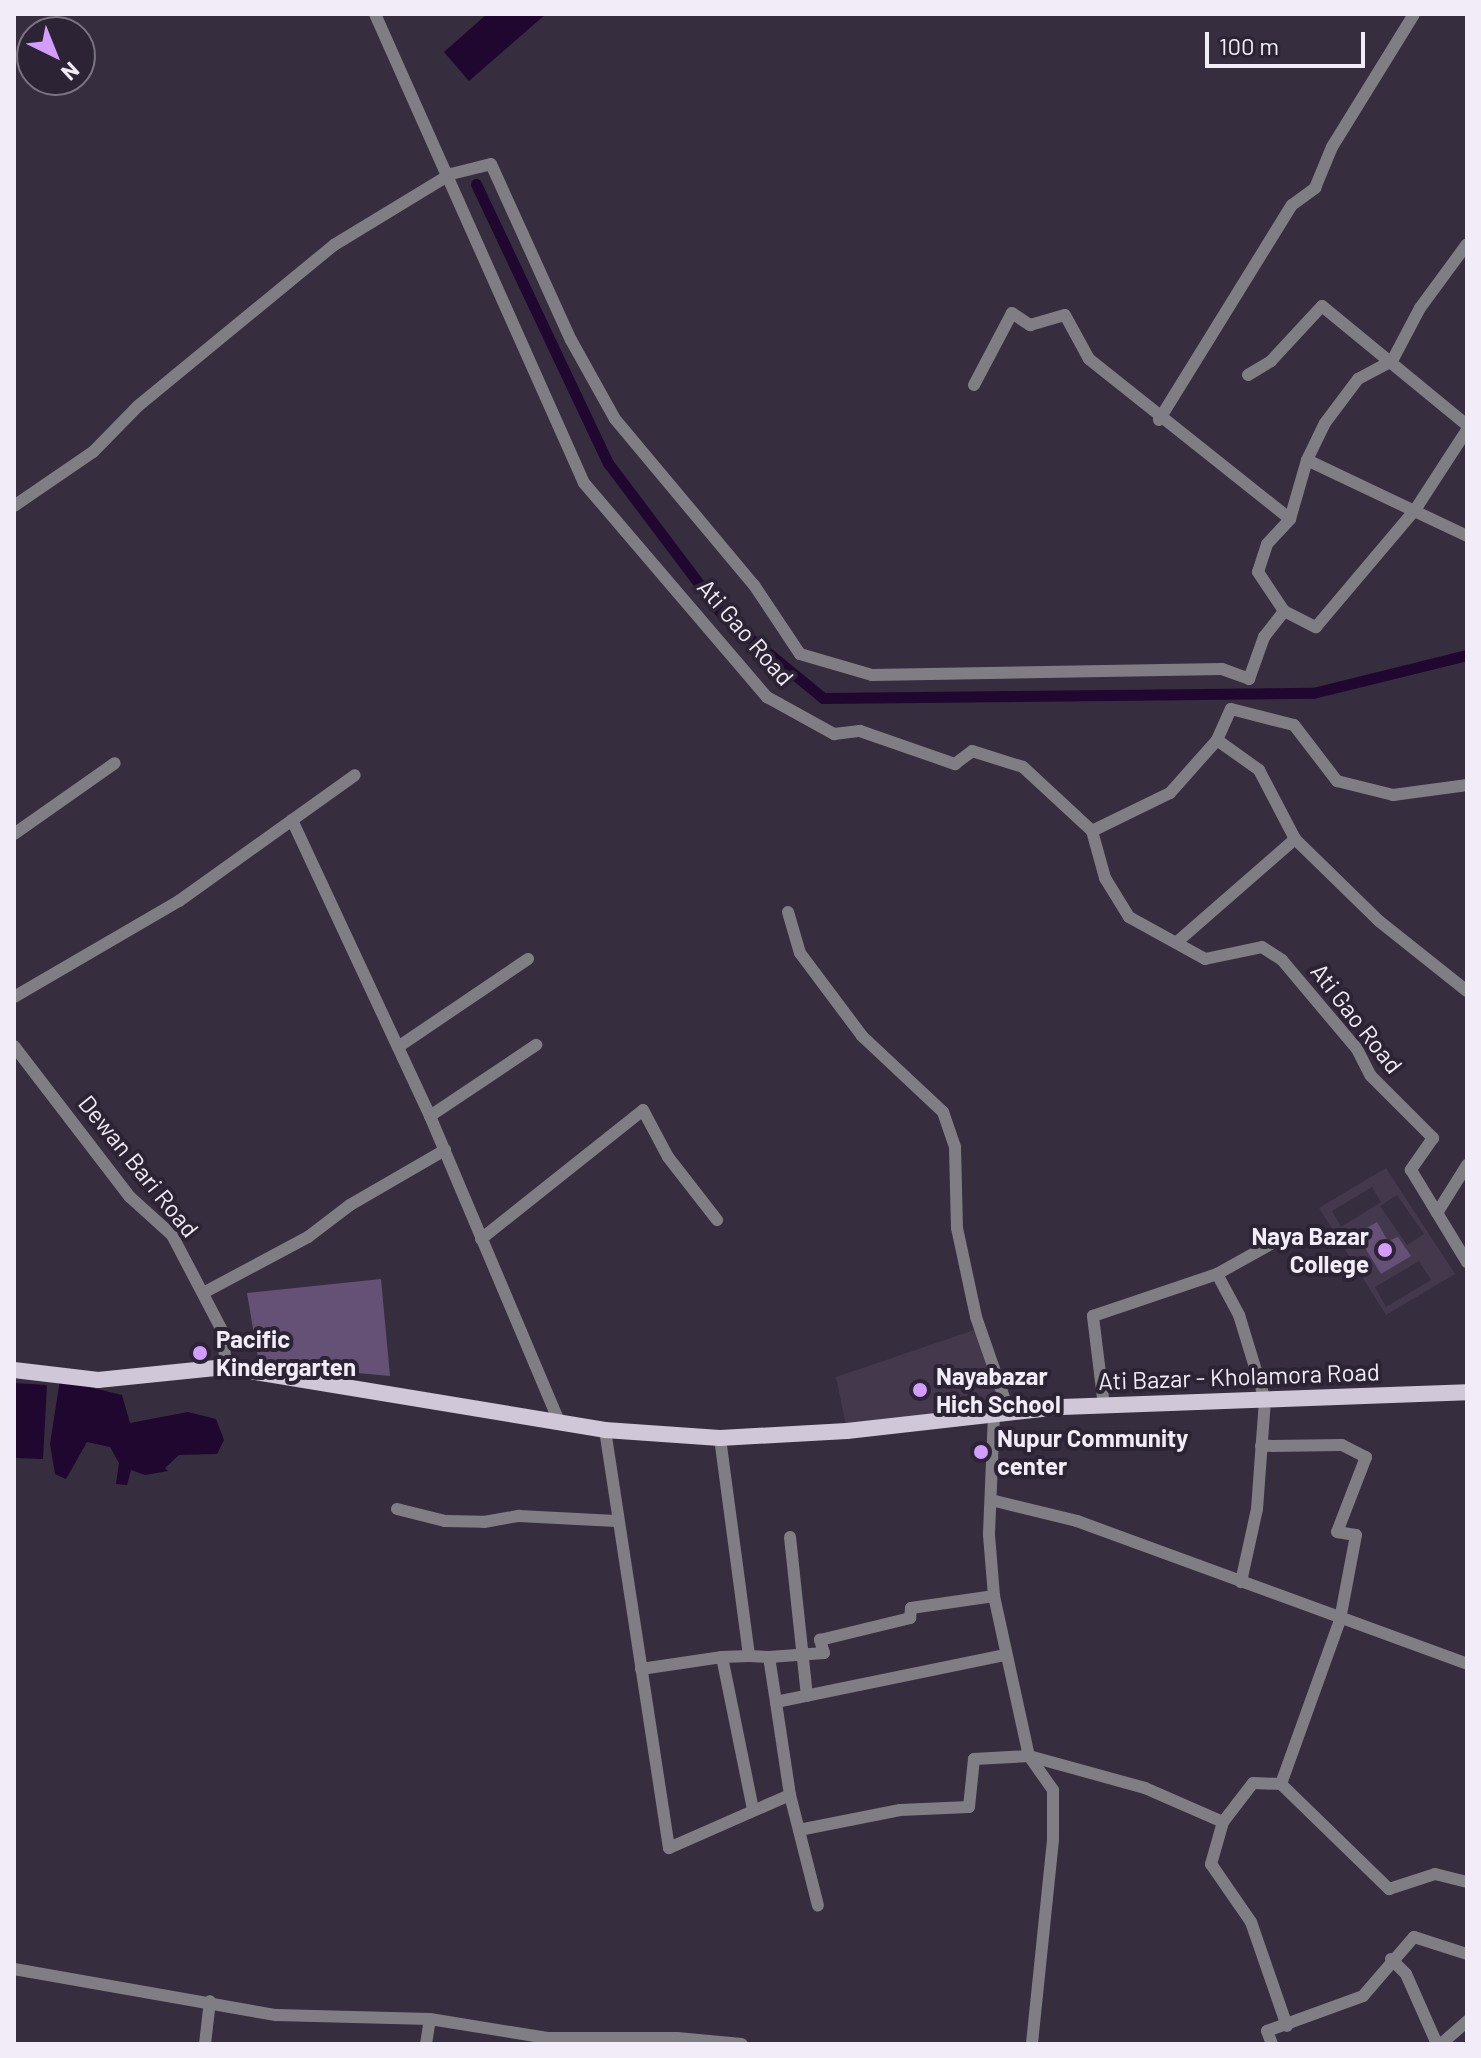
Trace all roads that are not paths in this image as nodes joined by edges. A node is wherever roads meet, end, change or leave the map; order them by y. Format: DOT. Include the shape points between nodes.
graph roads {
  1 [pos="375,14"];
  2 [pos="1414,14"];
  3 [pos="451,174"];
  4 [pos="1467,244"];
  5 [pos="1392,361"];
  6 [pos="1248,375"];
  7 [pos="974,385"];
  8 [pos="1159,420"];
  9 [pos="1467,428"];
  10 [pos="1307,460"];
  11 [pos="14,506"];
  12 [pos="1415,510"];
  13 [pos="1290,519"];
  14 [pos="1467,536"];
  15 [pos="1284,611"];
  16 [pos="1217,740"];
  17 [pos="115,763"];
  18 [pos="355,775"];
  19 [pos="1467,785"];
  20 [pos="292,820"];
  21 [pos="1092,831"];
  22 [pos="14,834"];
  23 [pos="1295,839"];
  24 [pos="788,912"];
  25 [pos="1177,942"];
  26 [pos="528,959"];
  27 [pos="1467,991"];
  28 [pos="14,997"];
  29 [pos="536,1045"];
  30 [pos="14,1046"];
  31 [pos="398,1047"];
  32 [pos="430,1116"];
  33 [pos="445,1150"];
  34 [pos="1467,1165"];
  35 [pos="1437,1213"];
  36 [pos="717,1220"];
  37 [pos="481,1239"];
  38 [pos="1280,1239"];
  39 [pos="1467,1262"];
  40 [pos="1217,1274"];
  41 [pos="205,1292"];
  42 [pos="225,1367"];
  43 [pos="14,1370"];
  44 [pos="1467,1392"];
  45 [pos="1265,1400"];
  46 [pos="1104,1406"];
  47 [pos="1002,1413"];
  48 [pos="559,1422"];
  49 [pos="605,1430"];
  50 [pos="720,1438"];
  51 [pos="1261,1446"];
  52 [pos="991,1500"];
  53 [pos="397,1509"];
  54 [pos="616,1521"];
  55 [pos="790,1537"];
  56 [pos="1241,1582"];
  57 [pos="994,1596"];
  58 [pos="1340,1620"];
  59 [pos="804,1655"];
  60 [pos="1004,1655"];
  61 [pos="749,1656"];
  62 [pos="722,1657"];
  63 [pos="769,1657"];
  64 [pos="1467,1664"];
  65 [pos="641,1669"];
  66 [pos="807,1696"];
  67 [pos="776,1702"];
  68 [pos="1029,1756"];
  69 [pos="1281,1784"];
  70 [pos="790,1795"];
  71 [pos="753,1810"];
  72 [pos="1223,1822"];
  73 [pos="799,1830"];
  74 [pos="1467,1882"];
  75 [pos="818,1906"];
  76 [pos="1467,1954"];
  77 [pos="1391,1959"];
  78 [pos="14,1969"];
  79 [pos="210,2001"];
  80 [pos="430,2019"];
  81 [pos="1467,2021"];
  82 [pos="1287,2026"];
  83 [pos="205,2044"];
  84 [pos="426,2044"];
  85 [pos="742,2044"];
  86 [pos="1032,2044"];
  87 [pos="1272,2044"];
  88 [pos="1439,2044"];
  1 -- 3 [label="street, Ati Gao Road"];
  2 -- 8 [label="street" via="1332,147 1315,188 1292,205"];
  3 -- 11 [label="street" via="334,245 138,406 93,452"];
  3 -- 15 [label="street" via="491,164 497,171 571,340 615,419 754,585 800,654 872,675 1222,669 1249,679 1264,637"];
  3 -- 21 [label="street, Ati Gao Road" via="584,483 767,697 834,734 860,731 955,764 972,751 1023,767"];
  4 -- 5 [label="street" via="1420,308"];
  5 -- 6 [label="street" via="1322,306 1271,361"];
  5 -- 9 [label="street"];
  5 -- 10 [label="street" via="1358,379 1325,423"];
  7 -- 8 [label="street" via="1012,313 1030,325 1065,315 1089,359"];
  8 -- 13 [label="street"];
  9 -- 12 [label="street"];
  10 -- 12 [label="street"];
  10 -- 13 [label="street"];
  12 -- 14 [label="street"];
  12 -- 15 [label="street" via="1316,627"];
  13 -- 15 [label="street" via="1267,544 1258,572"];
  16 -- 19 [label="street" via="1231,709 1237,709 1294,725 1337,781 1393,795"];
  16 -- 21 [label="street" via="1170,793"];
  16 -- 23 [label="street" via="1259,770"];
  17 -- 22 [label="street"];
  18 -- 20 [label="street"];
  20 -- 28 [label="street" via="179,901"];
  20 -- 31 [label="street"];
  21 -- 25 [label="street, Ati Gao Road" via="1105,878 1129,917"];
  23 -- 25 [label="street"];
  23 -- 27 [label="street" via="1379,921"];
  24 -- 47 [label="street" via="800,953 862,1036 943,1112 955,1147 957,1228"];
  25 -- 35 [label="street, Ati Gao Road" via="1205,959 1262,947 1282,960 1357,1049 1371,1076 1433,1138 1411,1170"];
  26 -- 31 [label="street"];
  29 -- 32 [label="street"];
  30 -- 41 [label="street, Dewan Bari Road" via="130,1197 172,1235"];
  31 -- 32 [label="street"];
  32 -- 33 [label="street"];
  33 -- 37 [label="street"];
  33 -- 41 [label="street" via="350,1205 308,1237"];
  34 -- 35 [label="street"];
  35 -- 39 [label="street"];
  36 -- 37 [label="street" via="668,1157 643,1110"];
  37 -- 48 [label="street"];
  38 -- 40 [label="street"];
  40 -- 45 [label="street" via="1239,1315"];
  40 -- 46 [label="street" via="1093,1316"];
  41 -- 42 [label="street, Dewan Bari Road" via="224,1334"];
  42 -- 43 [label="main road, Ati Bazar - Kholamora Road" via="98,1380"];
  42 -- 48 [label="main road, Ati Bazar - Kholamora Road"];
  44 -- 45 [label="main road, Ati Bazar - Kholamora Road"];
  45 -- 46 [label="main road, Ati Bazar - Kholamora Road"];
  45 -- 51 [label="street"];
  46 -- 47 [label="main road, Ati Bazar - Kholamora Road"];
  47 -- 50 [label="main road, Ati Bazar - Kholamora Road" via="847,1431"];
  47 -- 52 [label="street"];
  48 -- 49 [label="main road, Ati Bazar - Kholamora Road"];
  49 -- 50 [label="main road, Ati Bazar - Kholamora Road"];
  49 -- 54 [label="street"];
  50 -- 61 [label="street"];
  51 -- 56 [label="street" via="1257,1509"];
  51 -- 58 [label="street" via="1342,1445 1366,1457 1337,1532 1356,1535"];
  52 -- 56 [label="street" via="1077,1521"];
  52 -- 57 [label="street"];
  53 -- 54 [label="street" via="445,1521 519,1516"];
  54 -- 65 [label="street"];
  55 -- 59 [label="street"];
  56 -- 58 [label="street"];
  57 -- 59 [label="street" via="911,1608 910,1618 820,1640 824,1653"];
  57 -- 60 [label="street"];
  58 -- 64 [label="street"];
  58 -- 69 [label="street"];
  59 -- 63 [label="street"];
  59 -- 66 [label="street"];
  60 -- 66 [label="street"];
  60 -- 68 [label="street"];
  61 -- 62 [label="street"];
  61 -- 63 [label="street"];
  62 -- 65 [label="street"];
  62 -- 71 [label="street"];
  63 -- 67 [label="street"];
  65 -- 71 [label="street" via="669,1848"];
  66 -- 67 [label="street"];
  67 -- 70 [label="street"];
  68 -- 72 [label="street" via="1145,1788"];
  68 -- 73 [label="street" via="974,1759 969,1807 900,1810"];
  68 -- 86 [label="street" via="1053,1790 1052,1855"];
  69 -- 72 [label="street" via="1253,1783"];
  69 -- 74 [label="street" via="1389,1889 1435,1874"];
  70 -- 71 [label="street"];
  70 -- 73 [label="street"];
  72 -- 82 [label="street" via="1211,1864 1251,1922"];
  73 -- 75 [label="street"];
  76 -- 77 [label="street" via="1414,1937"];
  77 -- 82 [label="street" via="1363,1996"];
  77 -- 88 [label="street" via="1406,1974"];
  78 -- 79 [label="street"];
  79 -- 80 [label="street" via="276,2015"];
  79 -- 83 [label="street"];
  80 -- 84 [label="street"];
  80 -- 85 [label="street" via="547,2038"];
  81 -- 88 [label="street"];
  82 -- 87 [label="street" via="1267,2031"];
}
